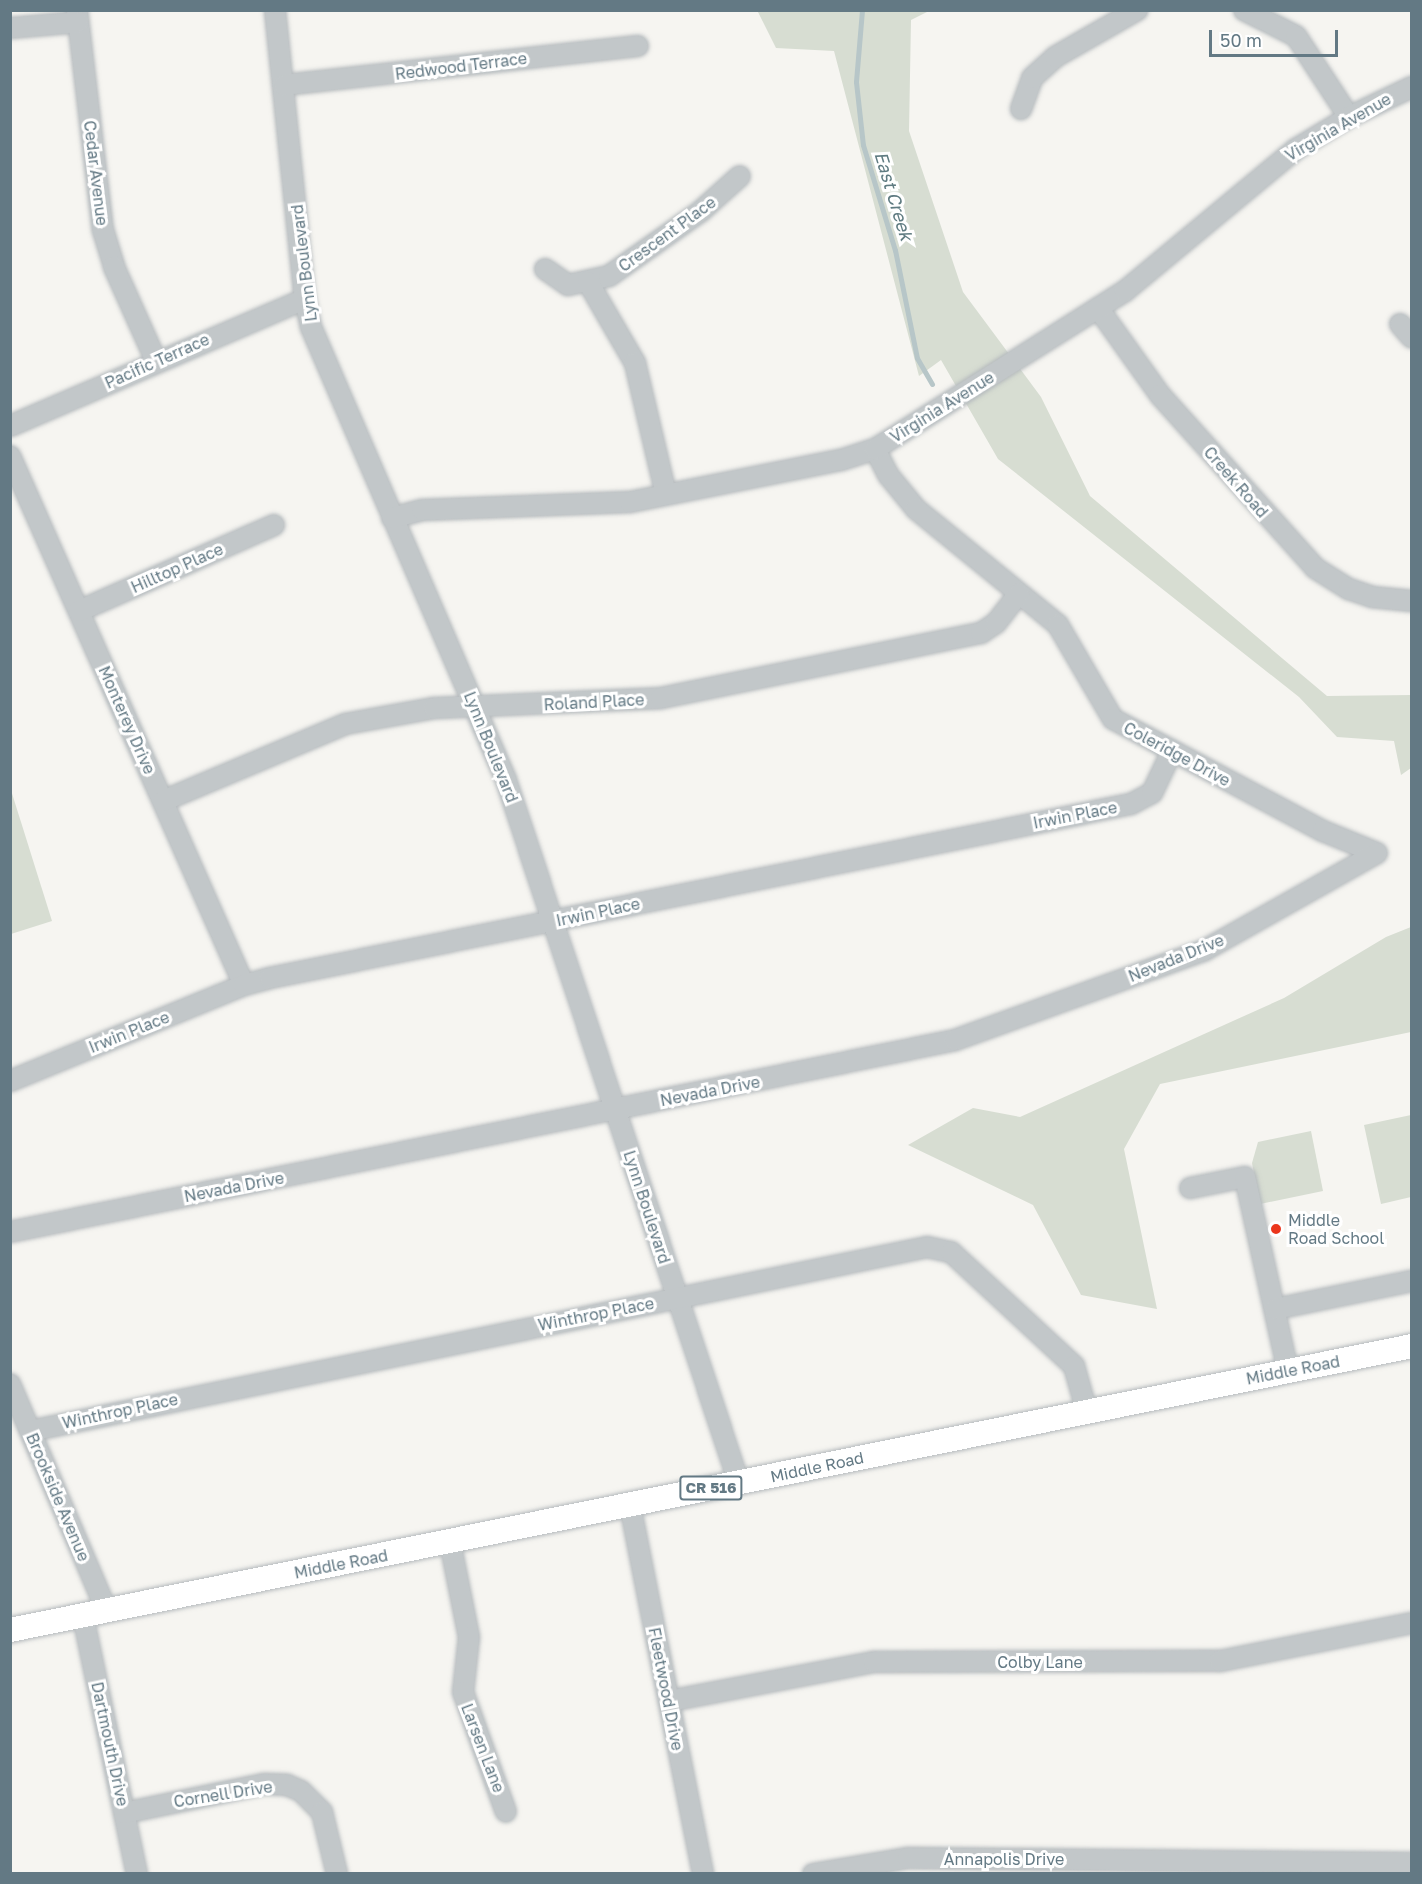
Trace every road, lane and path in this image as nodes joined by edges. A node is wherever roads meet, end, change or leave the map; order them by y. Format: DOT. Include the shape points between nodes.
graph roads {
  1 [pos="275,10"];
  2 [pos="1137,10"];
  3 [pos="1245,10"];
  4 [pos="77,16"];
  5 [pos="10,28"];
  6 [pos="639,46"];
  7 [pos="284,85"];
  8 [pos="1412,87"];
  9 [pos="1021,109"];
  10 [pos="1349,117"];
  11 [pos="740,176"];
  12 [pos="545,269"];
  13 [pos="588,282"];
  14 [pos="305,299"];
  15 [pos="1098,308"];
  16 [pos="156,361"];
  17 [pos="10,426"];
  18 [pos="875,449"];
  19 [pos="10,456"];
  20 [pos="666,494"];
  21 [pos="392,518"];
  22 [pos="274,525"];
  23 [pos="1019,594"];
  24 [pos="1412,601"];
  25 [pos="79,611"];
  26 [pos="475,706"];
  27 [pos="1172,751"];
  28 [pos="163,801"];
  29 [pos="1377,853"];
  30 [pos="552,921"];
  31 [pos="244,986"];
  32 [pos="10,1081"];
  33 [pos="615,1110"];
  34 [pos="1190,1188"];
  35 [pos="10,1232"];
  36 [pos="1412,1281"];
  37 [pos="677,1298"];
  38 [pos="1275,1309"];
  39 [pos="1412,1346"];
  40 [pos="1288,1371"];
  41 [pos="10,1383"];
  42 [pos="1087,1412"];
  43 [pos="30,1431"];
  44 [pos="738,1483"];
  45 [pos="630,1505"];
  46 [pos="450,1542"];
  47 [pos="106,1611"];
  48 [pos="83,1616"];
  49 [pos="1412,1623"];
  50 [pos="10,1630"];
  51 [pos="669,1701"];
  52 [pos="506,1812"];
  53 [pos="124,1813"];
  54 [pos="1412,1863"];
  55 [pos="136,1874"];
  56 [pos="337,1874"];
  57 [pos="703,1874"];
  58 [pos="813,1874"];
  1 -- 7 [label="street, Lynn Boulevard"];
  2 -- 9 [label="street" via="1055,57 1032,78"];
  3 -- 10 [label="street" via="1296,36"];
  4 -- 5 [label="street"];
  4 -- 16 [label="street, Cedar Avenue" via="103,230 114,267"];
  6 -- 7 [label="street, Redwood Terrace"];
  7 -- 14 [label="street, Lynn Boulevard"];
  8 -- 10 [label="street, Virginia Avenue"];
  10 -- 15 [label="street, Virginia Avenue" via="1272,166 1140,280"];
  11 -- 13 [label="street, Crescent Place" via="701,211 609,276"];
  12 -- 13 [label="street, Crescent Place" via="552,278 568,285"];
  13 -- 20 [label="street" via="623,337 639,374"];
  14 -- 16 [label="street, Pacific Terrace"];
  14 -- 21 [label="street, Lynn Boulevard" via="318,345"];
  15 -- 18 [label="street, Virginia Avenue"];
  15 -- 24 [label="street, Creek Road" via="1160,395 1315,568 1349,589 1372,597"];
  16 -- 17 [label="street, Pacific Terrace"];
  18 -- 20 [label="street, Virginia Avenue" via="841,460"];
  18 -- 23 [label="street, Coleridge Drive" via="889,476 916,509"];
  19 -- 25 [label="street, Monterey Drive"];
  20 -- 21 [label="street, Virginia Avenue" via="595,505 422,510"];
  21 -- 26 [label="street, Lynn Boulevard"];
  22 -- 25 [label="street, Hilltop Place"];
  23 -- 26 [label="street, Roland Place" via="996,623 969,635 649,700"];
  23 -- 27 [label="street, Coleridge Drive" via="1064,632 1102,706 1113,719"];
  25 -- 28 [label="street, Monterey Drive"];
  26 -- 28 [label="street, Roland Place" via="435,708 334,728"];
  26 -- 30 [label="street, Lynn Boulevard" via="506,780"];
  27 -- 29 [label="street, Coleridge Drive" via="1323,831"];
  27 -- 30 [label="street, Irwin Place" via="1152,793 1131,804"];
  28 -- 31 [label="street, Monterey Drive"];
  29 -- 33 [label="street, Nevada Drive" via="1205,950 955,1040"];
  30 -- 31 [label="street, Irwin Place"];
  30 -- 33 [label="street, Lynn Boulevard"];
  31 -- 32 [label="street, Irwin Place"];
  33 -- 35 [label="street, Nevada Drive"];
  33 -- 37 [label="street, Lynn Boulevard"];
  34 -- 38 [label="street" via="1245,1177"];
  36 -- 38 [label="street"];
  37 -- 42 [label="street, Winthrop Place" via="938,1248 951,1252 970,1268 1074,1366"];
  37 -- 43 [label="street, Winthrop Place"];
  37 -- 44 [label="street, Lynn Boulevard"];
  38 -- 40 [label="street"];
  39 -- 40 [label="main road, Middle Road / CR 516"];
  40 -- 42 [label="main road, Middle Road / CR 516"];
  41 -- 43 [label="street, Brookside Avenue"];
  42 -- 44 [label="main road, Middle Road / CR 516"];
  43 -- 47 [label="street, Brookside Avenue"];
  44 -- 45 [label="main road, Middle Road / CR 516"];
  45 -- 46 [label="main road, Middle Road / CR 516"];
  45 -- 51 [label="street, Fleetwood Drive"];
  46 -- 47 [label="main road, Middle Road / CR 516"];
  46 -- 52 [label="street, Larsen Lane" via="469,1637 463,1692"];
  47 -- 48 [label="main road, Middle Road / CR 516"];
  48 -- 50 [label="main road, Middle Road / CR 516"];
  48 -- 53 [label="street, Dartmouth Drive"];
  49 -- 51 [label="street, Colby Lane" via="1220,1661 874,1662"];
  51 -- 57 [label="street, Fleetwood Drive"];
  53 -- 55 [label="street, Dartmouth Drive"];
  53 -- 56 [label="street, Cornell Drive" via="264,1784 287,1785 301,1791 322,1812"];
  54 -- 58 [label="street, Annapolis Drive" via="908,1858"];
}
